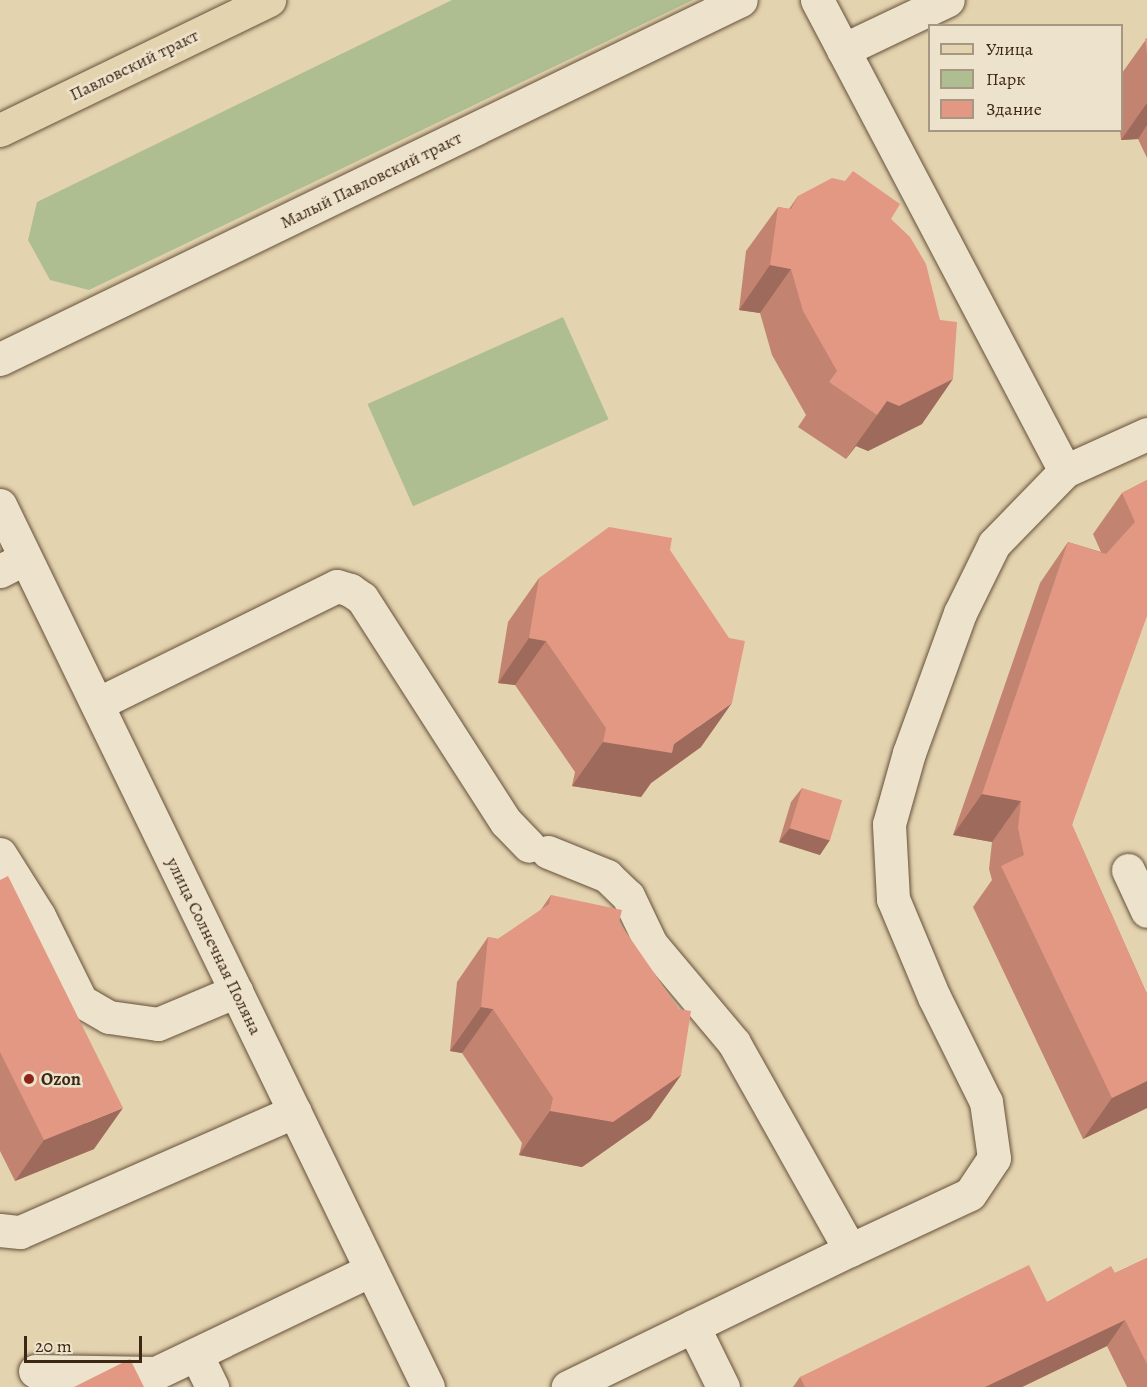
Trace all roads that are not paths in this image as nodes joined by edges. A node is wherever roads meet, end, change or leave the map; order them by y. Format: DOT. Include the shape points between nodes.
graph roads {
  1 [pos="269,0"];
  2 [pos="741,0"];
  3 [pos="817,0"];
  4 [pos="948,0"];
  5 [pos="843,50"];
  6 [pos="0,130"];
  7 [pos="0,359"];
  8 [pos="1147,434"];
  9 [pos="1065,471"];
  10 [pos="0,505"];
  11 [pos="13,564"];
  12 [pos="97,705"];
  13 [pos="0,854"];
  14 [pos="1128,870"];
  15 [pos="1147,911"];
  16 [pos="236,990"];
  17 [pos="295,1111"];
  18 [pos="7,1235"];
  19 [pos="850,1250"];
  20 [pos="371,1270"];
  21 [pos="693,1326"];
  22 [pos="196,1354"];
  23 [pos="35,1371"];
  24 [pos="212,1387"];
  25 [pos="429,1387"];
  26 [pos="568,1387"];
  27 [pos="723,1387"];
  1 -- 6 [label="main road, Павловский тракт"];
  2 -- 7 [label="street, Малый Павловский тракт"];
  3 -- 5 [label="street"];
  4 -- 5 [label="street"];
  5 -- 9 [label="street"];
  8 -- 9 [label="street"];
  9 -- 19 [label="street" via="994,544 960,613 909,753 889,824 893,899 934,998 986,1102 994,1158 970,1194"];
  10 -- 11 [label="street, улица Солнечная Поляна"];
  11 -- 12 [label="street, улица Солнечная Поляна"];
  12 -- 16 [label="street, улица Солнечная Поляна"];
  12 -- 19 [label="street" via="337,586 362,598 506,822 538,849 607,876 628,897 651,944 734,1043"];
  13 -- 16 [label="street" via="39,916 81,1001 109,1017 158,1024"];
  14 -- 15 [label="street"];
  16 -- 17 [label="street, улица Солнечная Поляна"];
  17 -- 18 [label="street"];
  17 -- 20 [label="street, улица Солнечная Поляна"];
  19 -- 21 [label="street"];
  20 -- 22 [label="street"];
  20 -- 25 [label="street, улица Солнечная Поляна"];
  21 -- 26 [label="street"];
  21 -- 27 [label="street"];
  22 -- 23 [label="street" via="156,1373"];
  22 -- 24 [label="street"];
}
